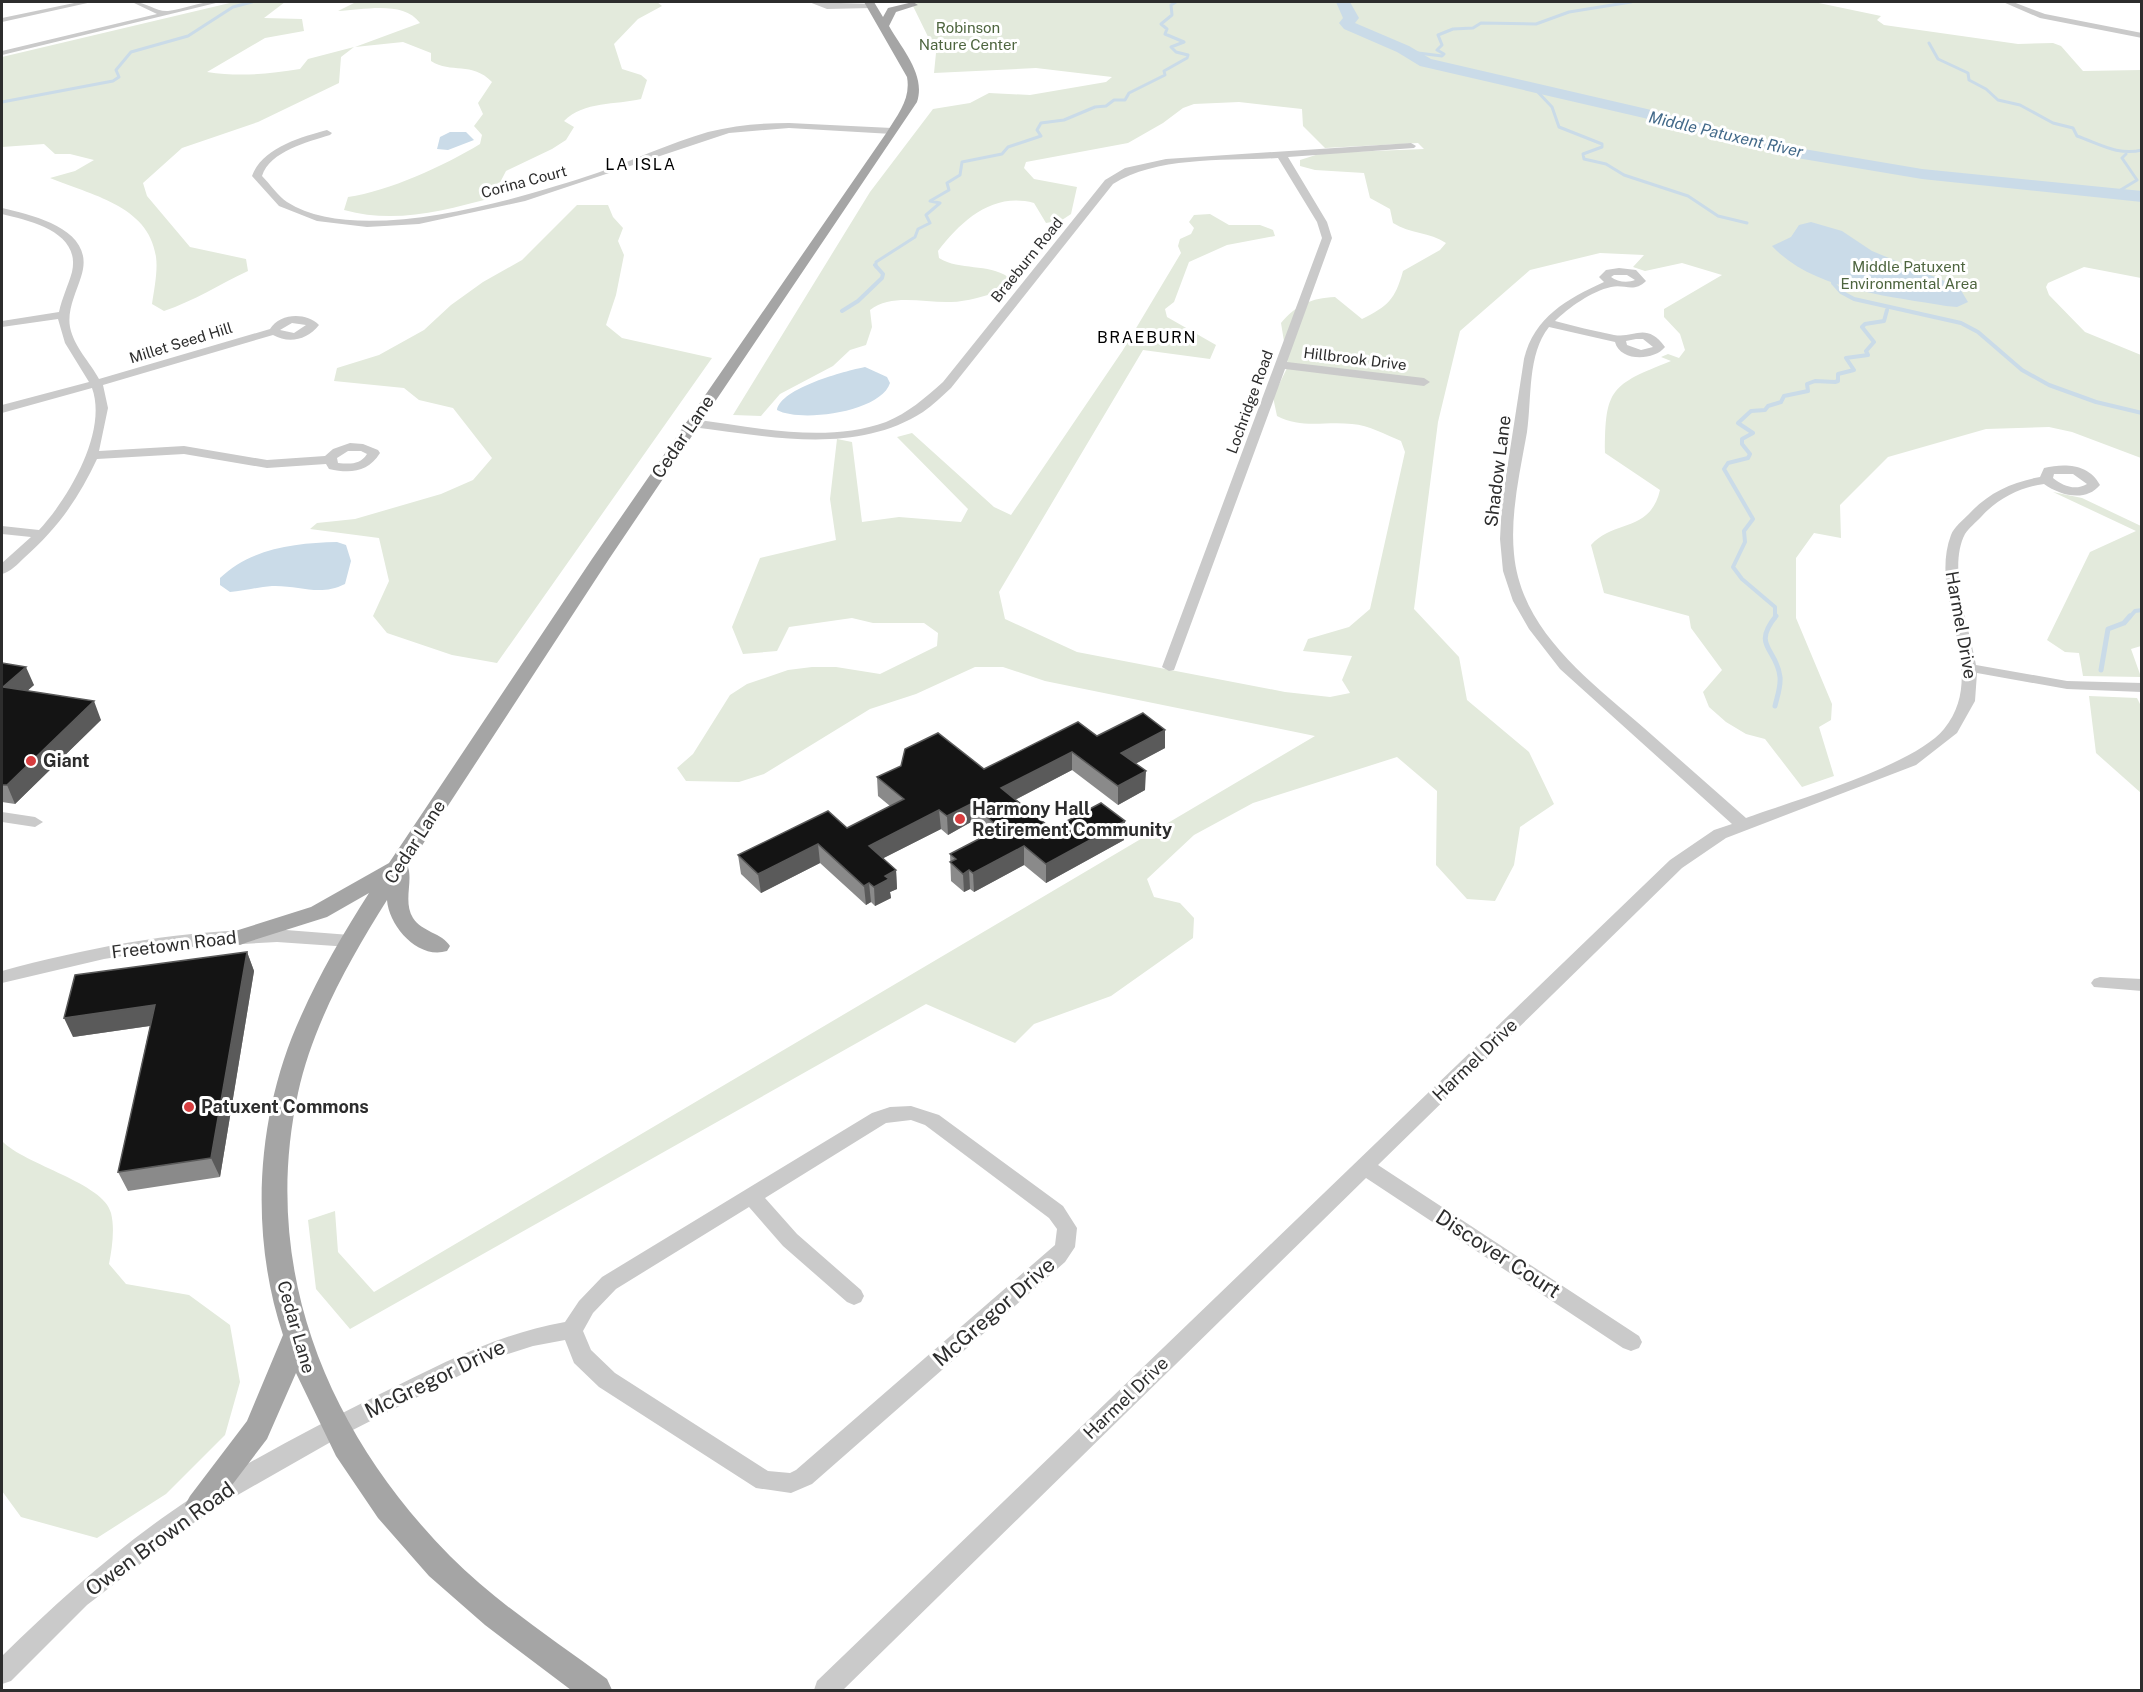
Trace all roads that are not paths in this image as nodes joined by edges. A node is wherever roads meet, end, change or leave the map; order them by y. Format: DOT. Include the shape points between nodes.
graph roads {
  1 [pos="88,2"];
  2 [pos="136,2"];
  3 [pos="216,2"];
  4 [pos="813,2"];
  5 [pos="887,2"];
  6 [pos="2007,2"];
  7 [pos="871,4"];
  8 [pos="165,14"];
  9 [pos="2,20"];
  10 [pos="884,25"];
  11 [pos="2142,36"];
  12 [pos="2,53"];
  13 [pos="892,131"];
  14 [pos="327,133"];
  15 [pos="1411,146"];
  16 [pos="1281,154"];
  17 [pos="2,211"];
  18 [pos="1611,283"];
  19 [pos="64,315"];
  20 [pos="1547,323"];
  21 [pos="2,324"];
  22 [pos="274,332"];
  23 [pos="1620,340"];
  24 [pos="1282,365"];
  25 [pos="1424,382"];
  26 [pos="96,383"];
  27 [pos="2,409"];
  28 [pos="692,423"];
  29 [pos="92,455"];
  30 [pos="329,460"];
  31 [pos="2047,480"];
  32 [pos="2,530"];
  33 [pos="42,534"];
  34 [pos="2,570"];
  35 [pos="1168,667"];
  36 [pos="1971,668"];
  37 [pos="2142,688"];
  38 [pos="2,817"];
  39 [pos="35,822"];
  40 [pos="1742,824"];
  41 [pos="399,866"];
  42 [pos="240,937"];
  43 [pos="350,941"];
  44 [pos="439,946"];
  45 [pos="2,977"];
  46 [pos="2100,983"];
  47 [pos="2142,985"];
  48 [pos="1364,1166"];
  49 [pos="751,1196"];
  50 [pos="854,1296"];
  51 [pos="573,1330"];
  52 [pos="296,1337"];
  53 [pos="1631,1342"];
  54 [pos="335,1428"];
  55 [pos="200,1505"];
  56 [pos="2,1672"];
  57 [pos="596,1690"];
  58 [pos="826,1690"];
  1 -- 9 [label="street"];
  2 -- 8 [label="street"];
  3 -- 8 [label="street"];
  4 -- 7 [label="street" via="827,7"];
  5 -- 10 [label="main road" via="913,5 892,10"];
  6 -- 11 [label="street" via="2043,16"];
  7 -- 10 [label="main road, Cedar Lane"];
  8 -- 12 [label="street"];
  10 -- 13 [label="main road, Cedar Lane" via="915,86 911,102"];
  13 -- 14 [label="street, Corina Court" via="771,127 728,130 580,182 483,209 431,220 374,224 303,214 285,205 259,181 257,172 263,164 295,144"];
  13 -- 28 [label="main road, Cedar Lane"];
  15 -- 16 [label="street, Braeburn Road"];
  16 -- 24 [label="street, Lochridge Road" via="1322,222 1327,238"];
  16 -- 28 [label="street, Braeburn Road" via="1156,163 1113,178 947,385 926,407 906,419 871,432 823,436"];
  17 -- 19 [label="street" via="49,226 75,246 80,260"];
  18 -- 20 [label="street, Shadow Lane" via="1567,306"];
  19 -- 21 [label="street"];
  19 -- 26 [label="street" via="71,344"];
  20 -- 23 [label="street"];
  20 -- 40 [label="street, Shadow Lane" via="1533,349 1507,522 1507,556 1519,597 1544,642 1566,666"];
  22 -- 26 [label="street, Millet Seed Hill"];
  24 -- 25 [label="street, Hillbrook Drive"];
  24 -- 35 [label="street, Lochridge Road"];
  26 -- 27 [label="street, Millet Seed Hill"];
  26 -- 29 [label="street" via="103,414"];
  28 -- 41 [label="main road, Cedar Lane"];
  29 -- 30 [label="street" via="184,450 267,464"];
  29 -- 33 [label="street" via="66,505"];
  31 -- 36 [label="street, Harmel Drive" via="2018,485 1989,501 1957,535 1951,555 1951,582"];
  32 -- 33 [label="street"];
  33 -- 34 [label="street"];
  36 -- 37 [label="street" via="2067,684"];
  36 -- 40 [label="street, Harmel Drive" via="1971,687 1963,716 1933,749 1890,771"];
  38 -- 39 [label="street"];
  40 -- 48 [label="street, Harmel Drive" via="1703,843 1676,864"];
  41 -- 42 [label="main road" via="319,912"];
  41 -- 43 [label="main road, Cedar Lane"];
  41 -- 44 [label="main road" via="399,914 421,939"];
  42 -- 43 [label="street, Freetown Road"];
  42 -- 45 [label="street, Freetown Road" via="96,955"];
  43 -- 52 [label="main road, Cedar Lane" via="311,1019 296,1060 277,1142 273,1222 285,1305"];
  46 -- 47 [label="street"];
  48 -- 53 [label="street, Discover Court"];
  48 -- 58 [label="street, Harmel Drive"];
  49 -- 50 [label="street" via="810,1261"];
  49 -- 51 [label="street, McGregor Drive" via="609,1283 586,1307"];
  49 -- 51 [label="street, McGregor Drive" via="879,1118 911,1113 932,1120 1056,1212 1067,1228 1067,1236 1058,1256 816,1468 791,1483 764,1481 607,1380 582,1356"];
  51 -- 54 [label="street, McGregor Drive" via="533,1337 486,1352"];
  52 -- 54 [label="main road, Cedar Lane" via="314,1388"];
  52 -- 55 [label="main road" via="257,1430"];
  54 -- 55 [label="street, Owen Brown Road"];
  54 -- 57 [label="main road, Cedar Lane" via="376,1494 440,1566"];
  55 -- 56 [label="street, Owen Brown Road" via="79,1597"];
}
